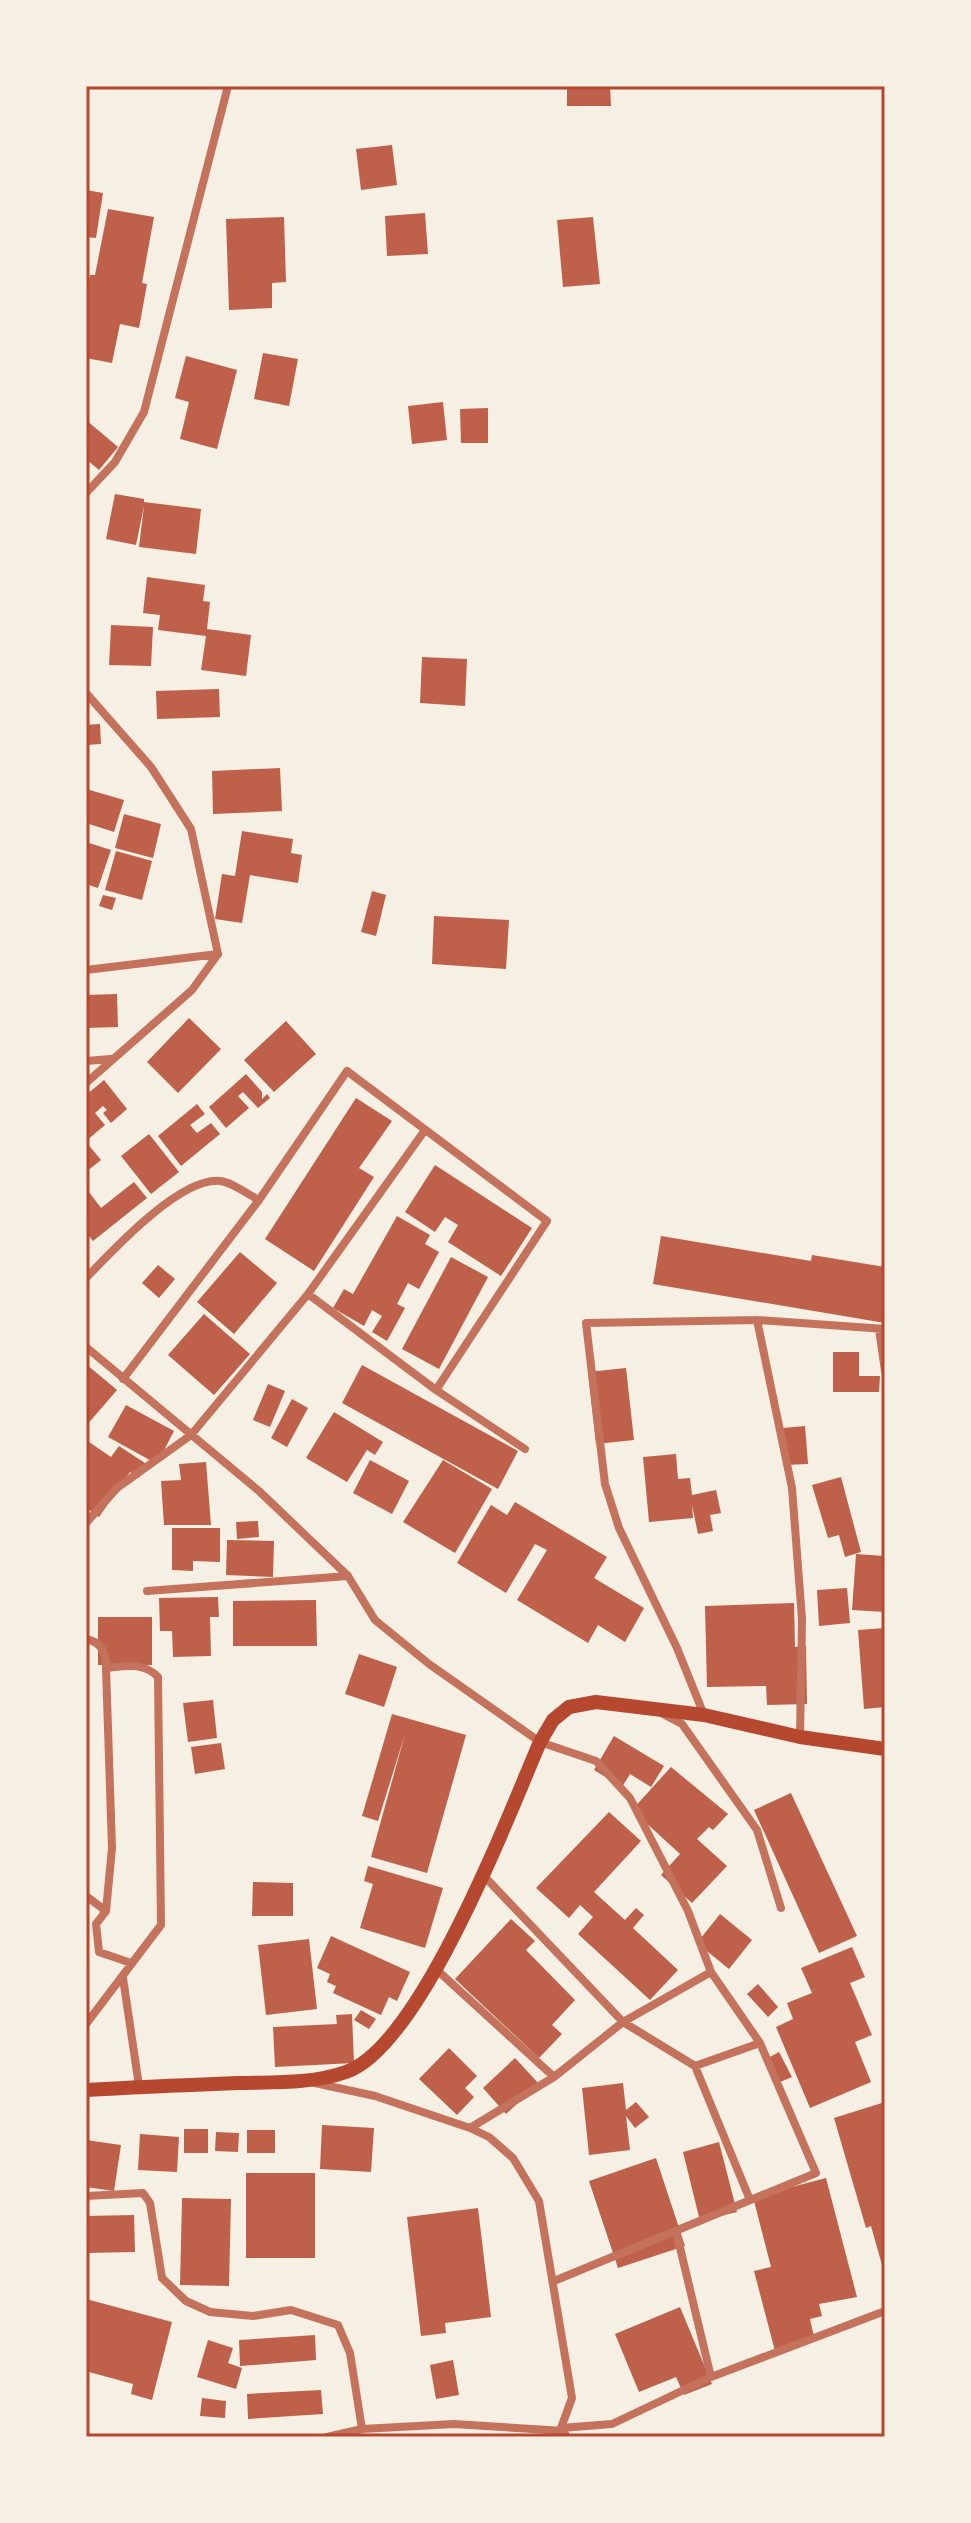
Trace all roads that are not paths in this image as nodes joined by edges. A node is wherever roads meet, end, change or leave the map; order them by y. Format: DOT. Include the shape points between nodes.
graph roads {
  1 [pos="228,86"];
  2 [pos="86,493"];
  3 [pos="86,693"];
  4 [pos="218,954"];
  5 [pos="86,970"];
  6 [pos="112,1059"];
  7 [pos="86,1061"];
  8 [pos="86,1083"];
  9 [pos="425,1130"];
  10 [pos="259,1200"];
  11 [pos="86,1278"];
  12 [pos="308,1294"];
  13 [pos="757,1320"];
  14 [pos="882,1329"];
  15 [pos="86,1347"];
  16 [pos="885,1371"];
  17 [pos="123,1379"];
  18 [pos="436,1390"];
  19 [pos="191,1435"];
  20 [pos="525,1449"];
  21 [pos="86,1523"];
  22 [pos="348,1576"];
  23 [pos="147,1591"];
  24 [pos="86,1639"];
  25 [pos="106,1668"];
  26 [pos="649,1706"];
  27 [pos="704,1715"];
  28 [pos="800,1737"];
  29 [pos="540,1742"];
  30 [pos="885,1749"];
  31 [pos="483,1875"];
  32 [pos="86,1896"];
  33 [pos="781,1908"];
  34 [pos="106,1911"];
  35 [pos="131,1963"];
  36 [pos="437,1970"];
  37 [pos="711,1972"];
  38 [pos="123,1978"];
  39 [pos="623,2022"];
  40 [pos="86,2024"];
  41 [pos="760,2043"];
  42 [pos="695,2066"];
  43 [pos="554,2077"];
  44 [pos="307,2081"];
  45 [pos="139,2086"];
  46 [pos="86,2090"];
  47 [pos="470,2128"];
  48 [pos="86,2196"];
  49 [pos="750,2200"];
  50 [pos="676,2231"];
  51 [pos="554,2281"];
  52 [pos="885,2311"];
  53 [pos="711,2377"];
  54 [pos="561,2428"];
  55 [pos="362,2429"];
  56 [pos="327,2437"];
  57 [pos="569,2437"];
  1 -- 2 [label="street" via="144,412 115,462"];
  3 -- 4 [label="street" via="151,767 191,829"];
  4 -- 5 [label="street"];
  4 -- 6 [label="street" via="192,990"];
  6 -- 7 [label="street"];
  6 -- 8 [label="street"];
  9 -- 10 [label="street" via="347,1071"];
  9 -- 12 [label="street"];
  9 -- 18 [label="street" via="547,1221"];
  10 -- 11 [label="street" via="221,1181 207,1182 151,1212"];
  10 -- 17 [label="street"];
  12 -- 18 [label="street"];
  12 -- 19 [label="street"];
  13 -- 14 [label="street"];
  13 -- 27 [label="street" via="586,1323 605,1484 619,1528"];
  13 -- 28 [label="street" via="792,1488 802,1619"];
  14 -- 16 [label="street"];
  15 -- 17 [label="street"];
  17 -- 19 [label="street"];
  18 -- 20 [label="street"];
  19 -- 21 [label="street" via="117,1488"];
  19 -- 22 [label="street"];
  22 -- 23 [label="street"];
  22 -- 29 [label="street" via="375,1620"];
  24 -- 25 [label="street" via="100,1645"];
  25 -- 34 [label="street" via="112,1848"];
  25 -- 35 [label="street" via="135,1666 158,1677 161,1925"];
  26 -- 27 [label="main road"];
  26 -- 29 [label="main road" via="596,1702 569,1707 553,1720"];
  26 -- 33 [label="street" via="682,1724 757,1830"];
  27 -- 28 [label="main road"];
  28 -- 30 [label="main road"];
  29 -- 31 [label="main road"];
  29 -- 37 [label="street" via="596,1761 630,1798 688,1911"];
  31 -- 36 [label="main road"];
  31 -- 39 [label="street"];
  32 -- 34 [label="street"];
  34 -- 35 [label="street" via="96,1924 99,1952"];
  35 -- 38 [label="street"];
  36 -- 43 [label="street"];
  36 -- 44 [label="main road" via="366,2062"];
  37 -- 39 [label="street"];
  37 -- 41 [label="street"];
  38 -- 40 [label="street"];
  38 -- 45 [label="street"];
  39 -- 42 [label="street"];
  39 -- 43 [label="street"];
  41 -- 42 [label="street"];
  41 -- 49 [label="street" via="816,2173"];
  42 -- 49 [label="street"];
  43 -- 47 [label="street"];
  44 -- 45 [label="main road"];
  44 -- 47 [label="street" via="375,2096"];
  45 -- 46 [label="main road"];
  47 -- 51 [label="street" via="513,2158 539,2201"];
  48 -- 55 [label="street" via="143,2193 150,2203 162,2278 186,2301 210,2312 253,2316 291,2310 338,2325 350,2353"];
  49 -- 50 [label="street"];
  50 -- 51 [label="street"];
  50 -- 53 [label="street"];
  51 -- 54 [label="street" via="572,2398"];
  52 -- 53 [label="street"];
  53 -- 54 [label="street" via="612,2424"];
  54 -- 55 [label="street" via="454,2424"];
  54 -- 57 [label="street"];
  55 -- 56 [label="street"];
}
